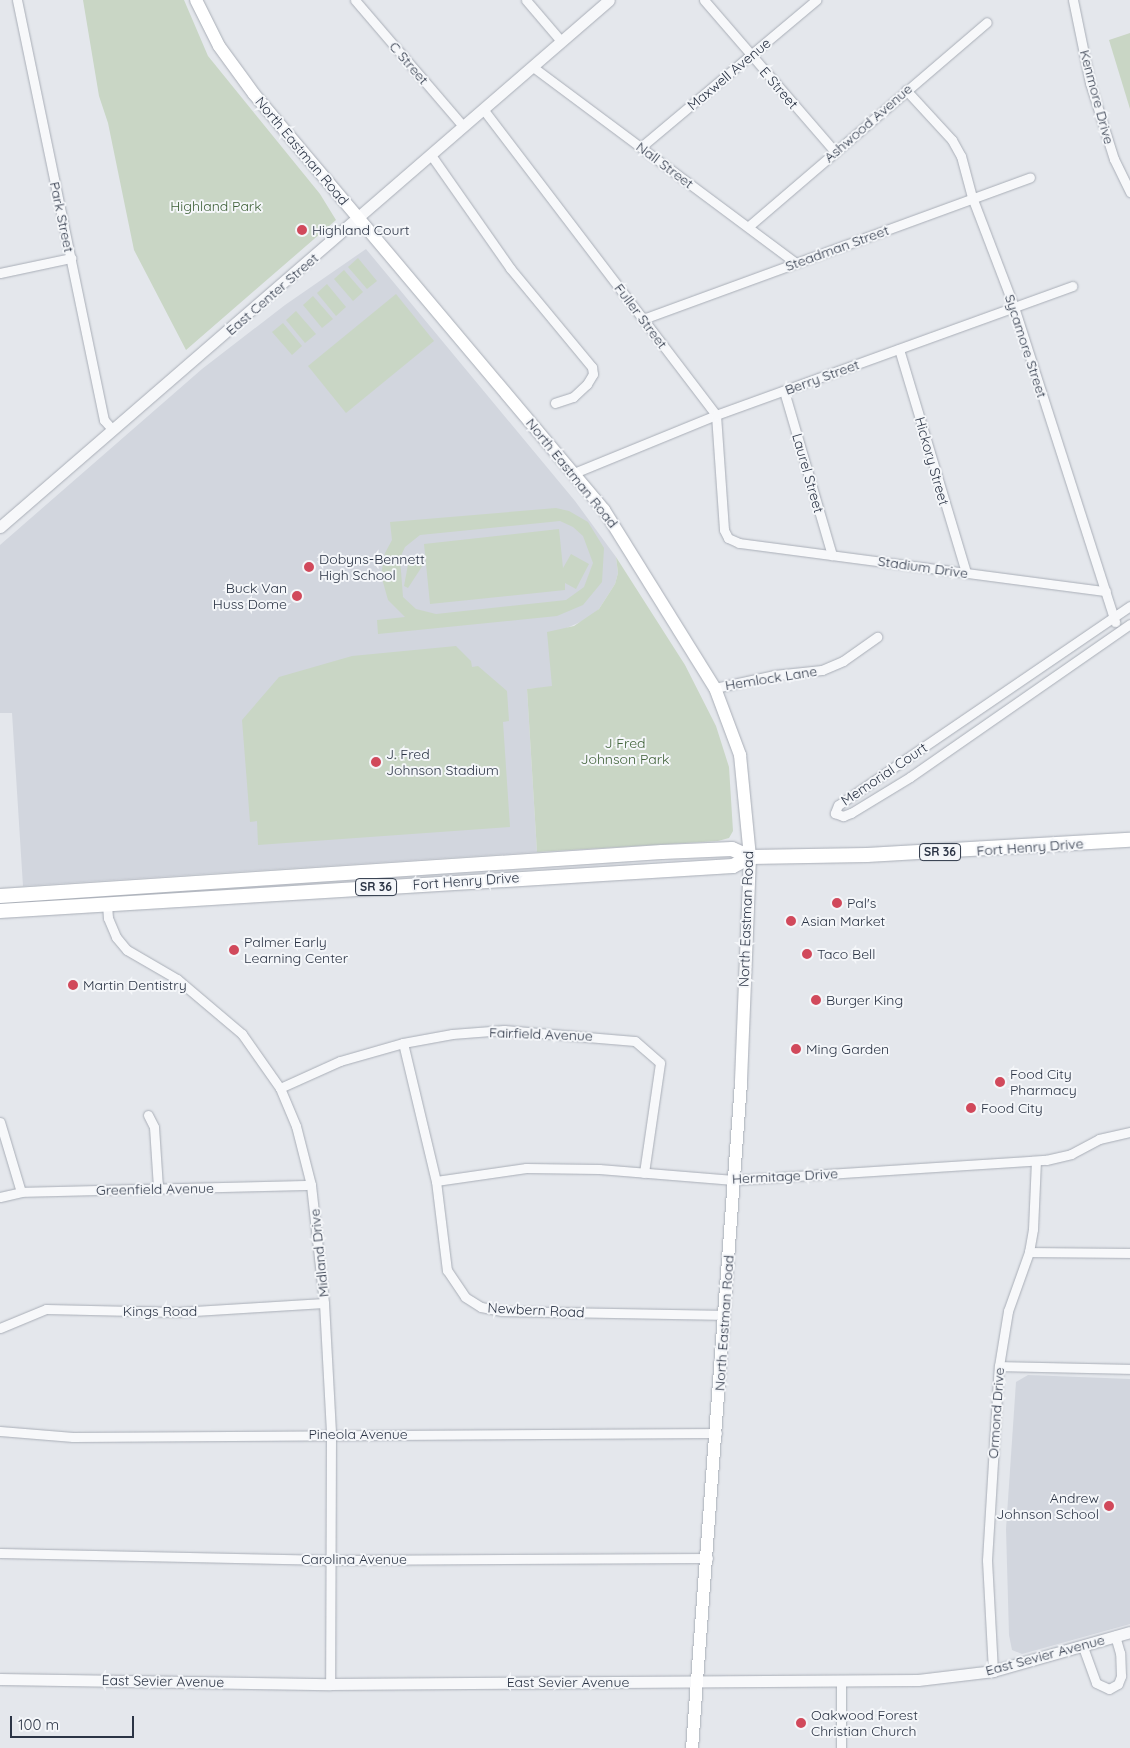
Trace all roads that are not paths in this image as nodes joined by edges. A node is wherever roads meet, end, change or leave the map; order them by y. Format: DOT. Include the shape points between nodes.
graph roads {
  1 [pos="17,0"];
  2 [pos="196,0"];
  3 [pos="355,0"];
  4 [pos="526,0"];
  5 [pos="609,0"];
  6 [pos="704,0"];
  7 [pos="816,0"];
  8 [pos="1073,0"];
  9 [pos="987,22"];
  10 [pos="561,41"];
  11 [pos="751,55"];
  12 [pos="533,66"];
  13 [pos="906,90"];
  14 [pos="483,109"];
  15 [pos="463,126"];
  16 [pos="641,147"];
  17 [pos="834,152"];
  18 [pos="431,155"];
  19 [pos="1030,177"];
  20 [pos="1130,192"];
  21 [pos="972,197"];
  22 [pos="359,220"];
  23 [pos="749,226"];
  24 [pos="70,258"];
  25 [pos="796,263"];
  26 [pos="0,273"];
  27 [pos="1072,286"];
  28 [pos="1014,307"];
  29 [pos="643,319"];
  30 [pos="899,349"];
  31 [pos="784,390"];
  32 [pos="555,403"];
  33 [pos="716,415"];
  34 [pos="113,430"];
  35 [pos="574,473"];
  36 [pos="1,523"];
  37 [pos="832,555"];
  38 [pos="966,573"];
  39 [pos="1106,592"];
  40 [pos="1130,606"];
  41 [pos="1114,620"];
  42 [pos="1130,624"];
  43 [pos="1121,631"];
  44 [pos="877,637"];
  45 [pos="715,688"];
  46 [pos="933,741"];
  47 [pos="943,755"];
  48 [pos="1130,840"];
  49 [pos="750,857"];
  50 [pos="0,896"];
  51 [pos="108,904"];
  52 [pos="0,911"];
  53 [pos="404,1043"];
  54 [pos="280,1088"];
  55 [pos="148,1115"];
  56 [pos="0,1122"];
  57 [pos="1130,1132"];
  58 [pos="1036,1161"];
  59 [pos="644,1173"];
  60 [pos="734,1180"];
  61 [pos="436,1181"];
  62 [pos="311,1184"];
  63 [pos="158,1188"];
  64 [pos="20,1192"];
  65 [pos="0,1197"];
  66 [pos="1029,1252"];
  67 [pos="1130,1253"];
  68 [pos="324,1303"];
  69 [pos="725,1315"];
  70 [pos="0,1328"];
  71 [pos="999,1366"];
  72 [pos="1130,1369"];
  73 [pos="0,1431"];
  74 [pos="717,1433"];
  75 [pos="330,1434"];
  76 [pos="0,1553"];
  77 [pos="708,1558"];
  78 [pos="330,1560"];
  79 [pos="1130,1632"];
  80 [pos="1115,1636"];
  81 [pos="1083,1647"];
  82 [pos="993,1671"];
  83 [pos="0,1679"];
  84 [pos="698,1681"];
  85 [pos="841,1681"];
  86 [pos="330,1684"];
  87 [pos="692,1748"];
  88 [pos="841,1748"];
  1 -- 24 [label="street, Park Street"];
  2 -- 22 [label="main road, North Eastman Road" via="218,46 233,67"];
  3 -- 15 [label="street, C Street"];
  4 -- 10 [label="street"];
  5 -- 10 [label="street, East Center Street"];
  6 -- 11 [label="street, E Street"];
  7 -- 11 [label="street, Maxwell Avenue"];
  8 -- 20 [label="street, Kenmore Drive" via="1090,83 1114,159"];
  9 -- 13 [label="street, Ashwood Avenue"];
  10 -- 12 [label="street, East Center Street"];
  11 -- 16 [label="street, Maxwell Avenue"];
  11 -- 17 [label="street, E Street"];
  12 -- 14 [label="street, East Center Street"];
  12 -- 16 [label="street, Nall Street"];
  13 -- 17 [label="street, Ashwood Avenue"];
  13 -- 21 [label="street, Sycamore Street" via="957,148"];
  14 -- 15 [label="street, East Center Street"];
  14 -- 29 [label="street, Fuller Street"];
  15 -- 18 [label="street, East Center Street"];
  16 -- 23 [label="street, Nall Street"];
  17 -- 23 [label="street, Ashwood Avenue"];
  18 -- 22 [label="street, East Center Street"];
  18 -- 32 [label="street" via="510,268 592,367 593,374 587,384 573,397"];
  19 -- 21 [label="street, Steadman Street"];
  21 -- 25 [label="street, Steadman Street"];
  21 -- 28 [label="street, Sycamore Street"];
  22 -- 34 [label="street, East Center Street"];
  22 -- 35 [label="main road, North Eastman Road"];
  23 -- 25 [label="street, Nall Street"];
  24 -- 26 [label="street"];
  24 -- 34 [label="street, Park Street" via="104,420"];
  25 -- 29 [label="street, Steadman Street"];
  27 -- 28 [label="street, Berry Street"];
  28 -- 30 [label="street, Berry Street"];
  28 -- 39 [label="street, Sycamore Street"];
  29 -- 33 [label="street, Fuller Street"];
  30 -- 31 [label="street, Berry Street"];
  30 -- 38 [label="street, Hickory Street"];
  31 -- 33 [label="street, Berry Street"];
  31 -- 37 [label="street, Laurel Street"];
  33 -- 35 [label="street, Berry Street"];
  33 -- 37 [label="street, Stadium Drive" via="724,530 728,538 739,543"];
  34 -- 36 [label="street, East Center Street"];
  35 -- 45 [label="main road, North Eastman Road" via="626,542"];
  37 -- 38 [label="street, Stadium Drive"];
  38 -- 39 [label="street, Stadium Drive"];
  39 -- 41 [label="street, Sycamore Street"];
  40 -- 41 [label="street, Memorial Court"];
  41 -- 43 [label="street, Sycamore Street"];
  41 -- 46 [label="street, Memorial Court"];
  42 -- 43 [label="street, Memorial Court"];
  43 -- 47 [label="street, Memorial Court"];
  44 -- 45 [label="street, Hemlock Lane" via="843,661 822,670 766,676"];
  45 -- 49 [label="main road, North Eastman Road" via="740,756"];
  46 -- 47 [label="street"];
  46 -- 47 [label="street, Memorial Court" via="838,805 836,814 851,813"];
  48 -- 49 [label="main road, Fort Henry Drive / SR 36" via="962,852"];
  49 -- 50 [label="main road, Fort Henry Drive / SR 36" via="732,849 662,852"];
  49 -- 51 [label="main road, Fort Henry Drive / SR 36" via="733,866"];
  49 -- 60 [label="main road, North Eastman Road"];
  51 -- 52 [label="main road, Fort Henry Drive / SR 36"];
  51 -- 54 [label="street, Midland Drive" via="108,918 116,937 127,950 177,978 208,1002 242,1034"];
  53 -- 54 [label="street, Fairfield Avenue" via="340,1061"];
  53 -- 59 [label="street, Fairfield Avenue" via="504,1030 635,1041 660,1063"];
  53 -- 61 [label="street, Newbern Road"];
  54 -- 62 [label="street, Midland Drive" via="296,1126"];
  55 -- 63 [label="street" via="154,1126"];
  56 -- 64 [label="street"];
  57 -- 58 [label="street, Hermitage Drive" via="1099,1139 1071,1154"];
  58 -- 60 [label="street, Hermitage Drive"];
  58 -- 66 [label="street, Ormond Drive" via="1036,1198"];
  59 -- 60 [label="street, Hermitage Drive"];
  59 -- 61 [label="street, Hermitage Drive" via="526,1168"];
  60 -- 69 [label="main road, North Eastman Road"];
  61 -- 69 [label="street, Newbern Road" via="447,1270 465,1297 481,1307 502,1311"];
  62 -- 63 [label="street, Greenfield Avenue"];
  62 -- 68 [label="street, Midland Drive"];
  63 -- 64 [label="street, Greenfield Avenue"];
  64 -- 65 [label="street, Greenfield Avenue"];
  66 -- 67 [label="street"];
  66 -- 71 [label="street, Ormond Drive" via="1008,1311"];
  68 -- 70 [label="street, Kings Road" via="178,1312 46,1309"];
  68 -- 75 [label="street, Midland Drive"];
  69 -- 74 [label="main road, North Eastman Road"];
  71 -- 72 [label="street"];
  71 -- 82 [label="street, Ormond Drive" via="987,1560"];
  73 -- 75 [label="street, Pineola Avenue" via="73,1437"];
  74 -- 75 [label="street, Pineola Avenue"];
  74 -- 77 [label="main road, North Eastman Road"];
  75 -- 78 [label="street, Midland Drive"];
  76 -- 78 [label="street, Carolina Avenue"];
  77 -- 78 [label="street, Carolina Avenue"];
  77 -- 84 [label="main road, North Eastman Road"];
  78 -- 86 [label="street, Midland Drive"];
  79 -- 80 [label="street, East Sevier Avenue"];
  80 -- 81 [label="street, East Sevier Avenue"];
  80 -- 81 [label="street" via="1121,1676 1118,1684 1109,1689 1096,1684"];
  81 -- 82 [label="street, East Sevier Avenue"];
  82 -- 85 [label="street, East Sevier Avenue" via="918,1680"];
  83 -- 86 [label="street, East Sevier Avenue"];
  84 -- 85 [label="street, East Sevier Avenue"];
  84 -- 86 [label="street, East Sevier Avenue"];
  84 -- 87 [label="main road, North Eastman Road"];
  85 -- 88 [label="street"];
}
